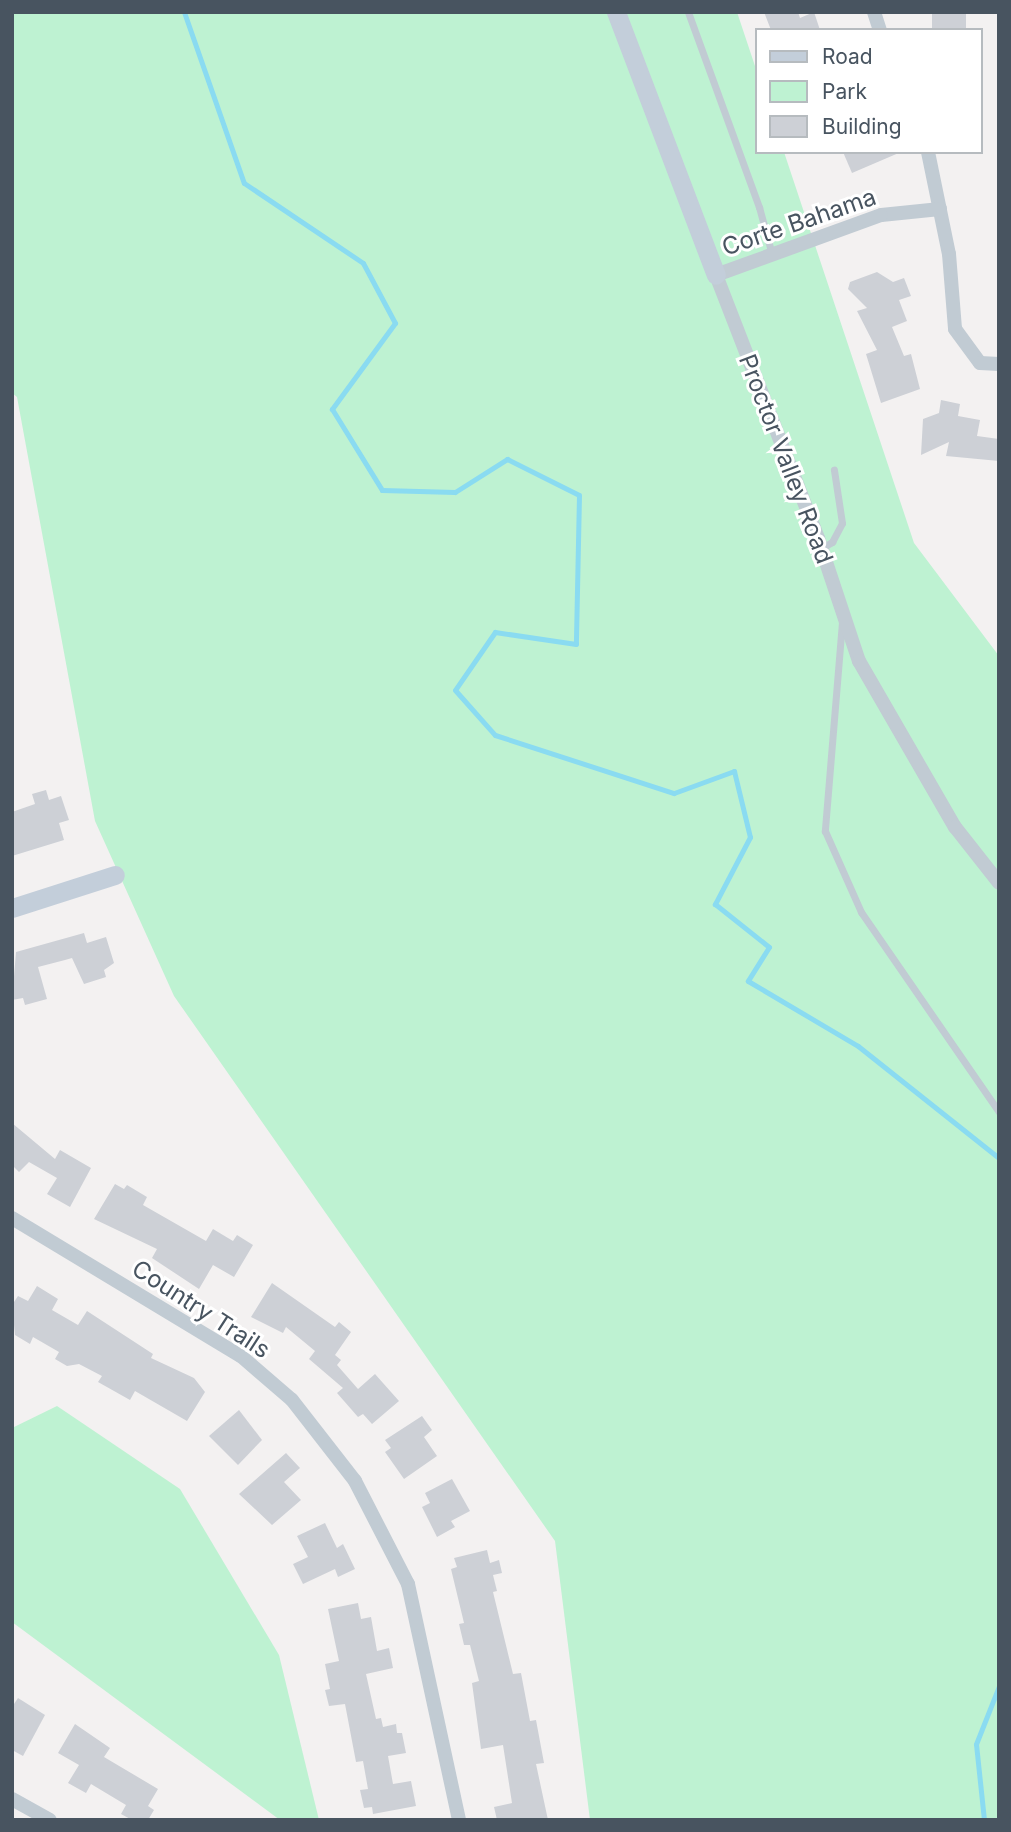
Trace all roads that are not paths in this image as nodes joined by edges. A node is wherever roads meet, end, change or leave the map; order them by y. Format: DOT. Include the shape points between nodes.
graph roads {
  1 [pos="616,12"];
  2 [pos="688,12"];
  3 [pos="928,154"];
  4 [pos="940,209"];
  5 [pos="772,256"];
  6 [pos="716,275"];
  7 [pos="999,364"];
  8 [pos="834,470"];
  9 [pos="821,548"];
  10 [pos="843,614"];
  11 [pos="115,875"];
  12 [pos="999,883"];
  13 [pos="12,908"];
  14 [pos="999,1112"];
  15 [pos="12,1218"];
  16 [pos="12,1799"];
  17 [pos="50,1820"];
  18 [pos="459,1820"];
  1 -- 6 [label="street, Proctor Valley Road"];
  2 -- 5 [label="lane"];
  3 -- 4 [label="street"];
  4 -- 5 [label="street, Corte Bahama" via="881,215"];
  4 -- 7 [label="street" via="956,329 980,363"];
  5 -- 6 [label="street, Corte Bahama"];
  6 -- 9 [label="street, Proctor Valley Road"];
  8 -- 9 [label="lane" via="842,523 832,542"];
  9 -- 10 [label="street, Proctor Valley Road"];
  10 -- 12 [label="street, Proctor Valley Road" via="859,661 955,827"];
  10 -- 14 [label="lane" via="825,831 861,912"];
  11 -- 13 [label="street"];
  15 -- 18 [label="street, Country Trails" via="241,1356 292,1400 355,1481 408,1584"];
  16 -- 17 [label="street"];
}
